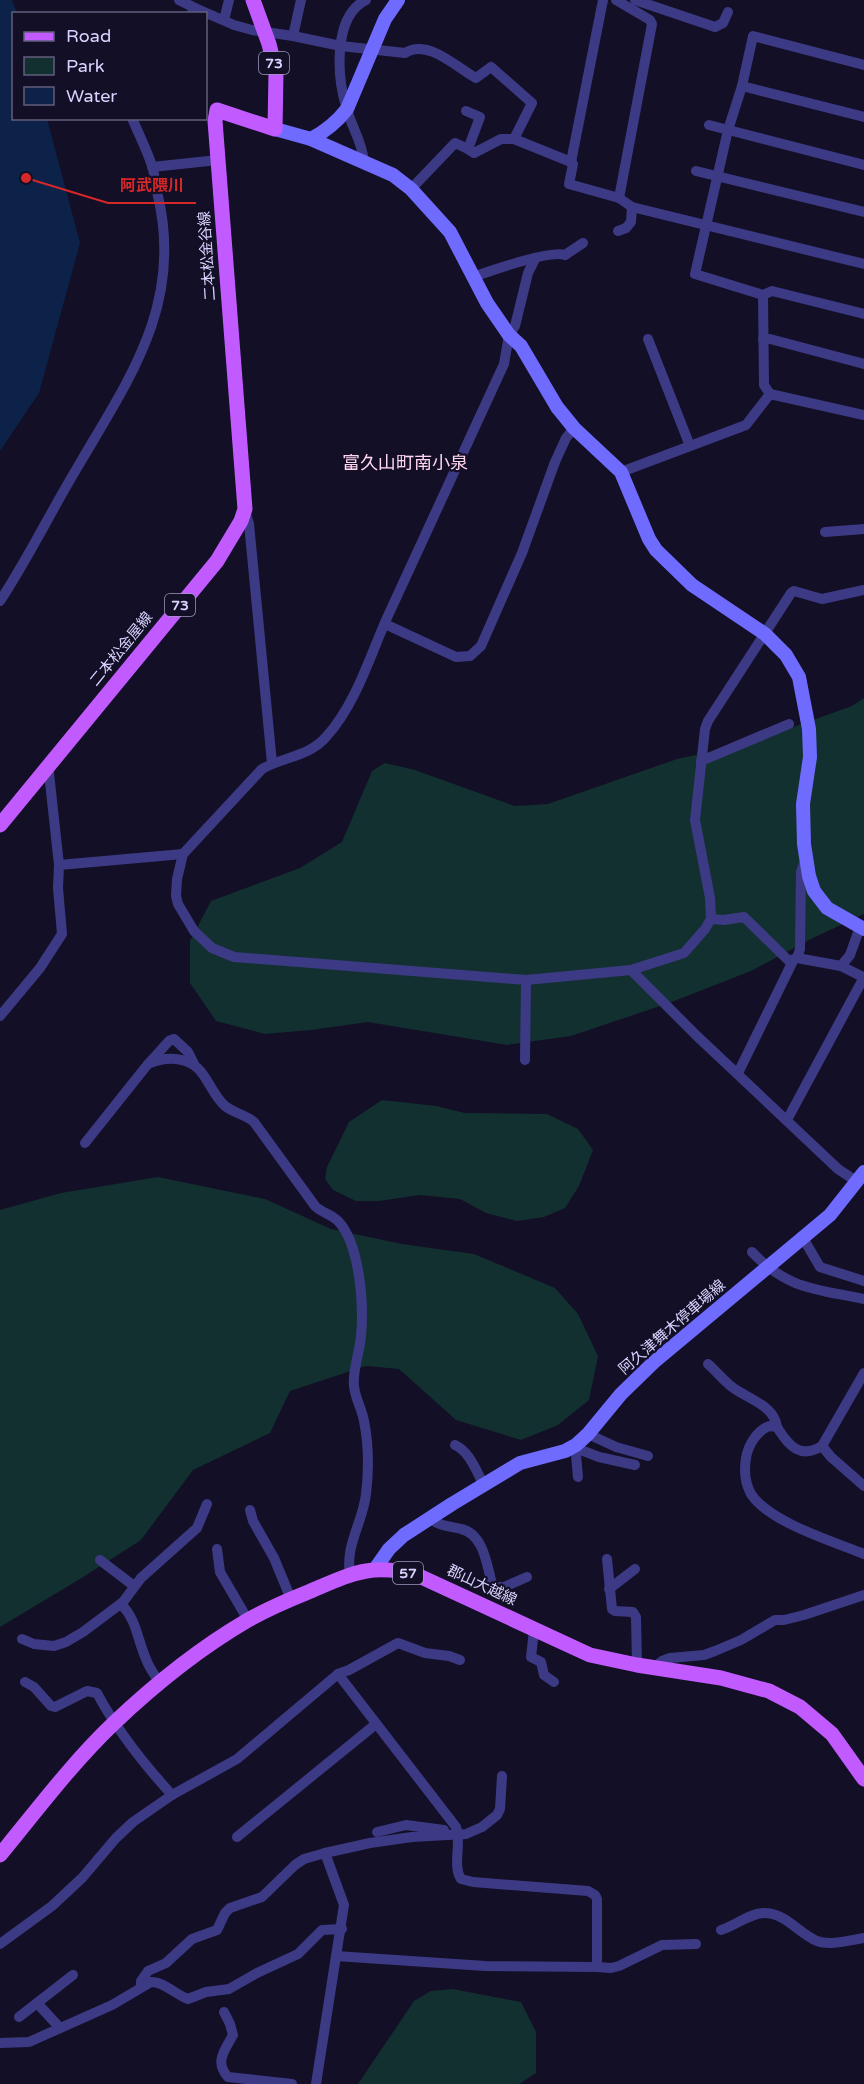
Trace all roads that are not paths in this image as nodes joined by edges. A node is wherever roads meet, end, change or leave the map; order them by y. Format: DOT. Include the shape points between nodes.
graph roads {
  1 [pos="179,0"];
  2 [pos="229,0"];
  3 [pos="253,0"];
  4 [pos="301,0"];
  5 [pos="366,0"];
  6 [pos="399,0"];
  7 [pos="603,0"];
  8 [pos="616,0"];
  9 [pos="635,0"];
  10 [pos="193,11"];
  11 [pos="728,12"];
  12 [pos="207,15"];
  13 [pos="224,20"];
  14 [pos="265,32"];
  15 [pos="293,36"];
  16 [pos="341,46"];
  17 [pos="373,49"];
  18 [pos="864,65"];
  19 [pos="742,86"];
  20 [pos="211,107"];
  21 [pos="346,109"];
  22 [pos="466,111"];
  23 [pos="864,117"];
  24 [pos="133,120"];
  25 [pos="709,125"];
  26 [pos="275,129"];
  27 [pos="728,130"];
  28 [pos="311,139"];
  29 [pos="514,139"];
  30 [pos="468,149"];
  31 [pos="218,160"];
  32 [pos="364,162"];
  33 [pos="571,162"];
  34 [pos="864,165"];
  35 [pos="152,167"];
  36 [pos="696,171"];
  37 [pos="718,176"];
  38 [pos="411,189"];
  39 [pos="619,198"];
  40 [pos="632,207"];
  41 [pos="864,212"];
  42 [pos="705,224"];
  43 [pos="618,231"];
  44 [pos="583,243"];
  45 [pos="536,259"];
  46 [pos="864,264"];
  47 [pos="473,277"];
  48 [pos="763,295"];
  49 [pos="864,314"];
  50 [pos="509,335"];
  51 [pos="648,339"];
  52 [pos="763,339"];
  53 [pos="233,342"];
  54 [pos="864,364"];
  55 [pos="770,394"];
  56 [pos="864,415"];
  57 [pos="574,428"];
  58 [pos="690,446"];
  59 [pos="621,472"];
  60 [pos="245,509"];
  61 [pos="864,530"];
  62 [pos="825,532"];
  63 [pos="864,590"];
  64 [pos="0,601"];
  65 [pos="385,624"];
  66 [pos="765,634"];
  67 [pos="789,723"];
  68 [pos="701,761"];
  69 [pos="272,764"];
  70 [pos="46,768"];
  71 [pos="0,825"];
  72 [pos="183,854"];
  73 [pos="806,858"];
  74 [pos="59,865"];
  75 [pos="711,919"];
  76 [pos="862,928"];
  77 [pos="795,960"];
  78 [pos="841,966"];
  79 [pos="631,970"];
  80 [pos="526,980"];
  81 [pos="0,1016"];
  82 [pos="525,1060"];
  83 [pos="148,1064"];
  84 [pos="194,1064"];
  85 [pos="738,1073"];
  86 [pos="787,1120"];
  87 [pos="85,1143"];
  88 [pos="860,1176"];
  89 [pos="803,1238"];
  90 [pos="752,1252"];
  91 [pos="767,1268"];
  92 [pos="864,1281"];
  93 [pos="863,1297"];
  94 [pos="708,1364"];
  95 [pos="864,1373"];
  96 [pos="777,1427"];
  97 [pos="588,1434"];
  98 [pos="455,1445"];
  99 [pos="822,1446"];
  100 [pos="573,1447"];
  101 [pos="648,1456"];
  102 [pos="635,1465"];
  103 [pos="578,1477"];
  104 [pos="484,1485"];
  105 [pos="864,1486"];
  106 [pos="207,1504"];
  107 [pos="250,1510"];
  108 [pos="429,1518"];
  109 [pos="217,1549"];
  110 [pos="864,1554"];
  111 [pos="607,1559"];
  112 [pos="100,1560"];
  113 [pos="375,1569"];
  114 [pos="635,1569"];
  115 [pos="350,1574"];
  116 [pos="527,1577"];
  117 [pos="134,1586"];
  118 [pos="609,1589"];
  119 [pos="864,1595"];
  120 [pos="291,1599"];
  121 [pos="120,1604"];
  122 [pos="248,1620"];
  123 [pos="534,1630"];
  124 [pos="22,1639"];
  125 [pos="460,1660"];
  126 [pos="637,1665"];
  127 [pos="656,1667"];
  128 [pos="338,1674"];
  129 [pos="25,1682"];
  130 [pos="554,1682"];
  131 [pos="161,1684"];
  132 [pos="113,1724"];
  133 [pos="376,1724"];
  134 [pos="502,1776"];
  135 [pos="864,1779"];
  136 [pos="172,1795"];
  137 [pos="377,1832"];
  138 [pos="459,1834"];
  139 [pos="237,1837"];
  140 [pos="325,1852"];
  141 [pos="0,1855"];
  142 [pos="342,1929"];
  143 [pos="721,1929"];
  144 [pos="864,1938"];
  145 [pos="0,1944"];
  146 [pos="696,1944"];
  147 [pos="336,1956"];
  148 [pos="597,1967"];
  149 [pos="74,1975"];
  150 [pos="141,1987"];
  151 [pos="37,2003"];
  152 [pos="224,2012"];
  153 [pos="19,2017"];
  154 [pos="60,2028"];
  155 [pos="0,2043"];
  156 [pos="292,2084"];
  157 [pos="316,2084"];
  1 -- 10 [label="street"];
  2 -- 13 [label="street"];
  3 -- 14 [label="main road, 73"];
  4 -- 15 [label="street"];
  5 -- 16 [label="street" via="350,12"];
  6 -- 17 [label="street" via="385,19"];
  7 -- 33 [label="street"];
  8 -- 39 [label="street" via="652,24"];
  9 -- 11 [label="street" via="716,27"];
  12 -- 13 [label="street"];
  13 -- 14 [label="street"];
  14 -- 15 [label="street"];
  14 -- 26 [label="main road, 73" via="276,72"];
  15 -- 16 [label="street"];
  16 -- 17 [label="street"];
  16 -- 21 [label="street"];
  17 -- 21 [label="street"];
  17 -- 29 [label="street" via="405,53 424,49 443,56 476,78 491,67 532,103"];
  18 -- 19 [label="street" via="753,36"];
  19 -- 23 [label="street"];
  19 -- 27 [label="street"];
  20 -- 26 [label="main road, 二本松金谷線 / 73"];
  20 -- 31 [label="main road, 二本松金谷線 / 73"];
  21 -- 28 [label="street" via="338,121"];
  21 -- 32 [label="street" via="363,146"];
  22 -- 30 [label="street" via="480,117"];
  24 -- 35 [label="street"];
  25 -- 27 [label="street"];
  26 -- 28 [label="street"];
  27 -- 34 [label="street"];
  27 -- 37 [label="street"];
  28 -- 32 [label="street"];
  29 -- 30 [label="street" via="501,139 474,153"];
  29 -- 33 [label="street"];
  30 -- 38 [label="street" via="455,143"];
  31 -- 35 [label="street"];
  31 -- 53 [label="main road, 二本松金谷線 / 73"];
  32 -- 38 [label="street" via="393,175"];
  33 -- 39 [label="street" via="569,184"];
  35 -- 64 [label="street" via="165,249 154,317 140,356 108,418"];
  36 -- 37 [label="street"];
  37 -- 41 [label="street"];
  37 -- 42 [label="street"];
  38 -- 47 [label="street" via="450,232"];
  39 -- 40 [label="street"];
  40 -- 42 [label="street"];
  40 -- 43 [label="street" via="632,222"];
  42 -- 46 [label="street"];
  42 -- 48 [label="street" via="695,274"];
  44 -- 45 [label="street" via="565,255"];
  45 -- 47 [label="street"];
  45 -- 50 [label="street"];
  47 -- 50 [label="street"];
  48 -- 49 [label="street" via="772,291"];
  48 -- 52 [label="street"];
  50 -- 57 [label="street" via="521,346"];
  50 -- 65 [label="street" via="504,364"];
  51 -- 58 [label="street"];
  52 -- 54 [label="street"];
  52 -- 55 [label="street" via="764,385"];
  53 -- 60 [label="main road, 二本松金屋線 / 73"];
  55 -- 56 [label="street"];
  55 -- 58 [label="street" via="746,425"];
  57 -- 59 [label="street"];
  57 -- 65 [label="street" via="555,462 522,553 477,650 465,658 456,657"];
  58 -- 59 [label="street"];
  59 -- 66 [label="street" via="649,539 665,561 692,585"];
  60 -- 69 [label="street"];
  60 -- 70 [label="main road, 二本松金屋線 / 73" via="217,561"];
  61 -- 62 [label="street"];
  63 -- 66 [label="street" via="822,599 794,591"];
  65 -- 69 [label="street" via="359,683 327,736 311,750"];
  66 -- 68 [label="street" via="708,721"];
  66 -- 73 [label="street" via="794,666 809,729 810,757 803,804"];
  67 -- 68 [label="street"];
  68 -- 75 [label="street" via="695,820"];
  69 -- 72 [label="street" via="262,769"];
  70 -- 71 [label="main road, 二本松金屋線 / 73"];
  70 -- 74 [label="street"];
  72 -- 74 [label="street"];
  72 -- 80 [label="street" via="176,896 184,916 202,940 234,957"];
  73 -- 76 [label="street" via="820,901"];
  73 -- 77 [label="street" via="801,872 800,949"];
  74 -- 81 [label="street" via="61,937"];
  75 -- 77 [label="street" via="747,918 789,961"];
  75 -- 79 [label="street" via="684,953"];
  76 -- 78 [label="street"];
  77 -- 78 [label="street"];
  77 -- 85 [label="street"];
  78 -- 86 [label="street" via="863,979"];
  79 -- 80 [label="street"];
  79 -- 85 [label="street"];
  80 -- 82 [label="street"];
  83 -- 84 [label="street" via="171,1058"];
  83 -- 84 [label="street" via="174,1039"];
  83 -- 87 [label="street"];
  84 -- 115 [label="street" via="225,1106 254,1122 315,1206 339,1222 356,1263 362,1312 354,1387 364,1420 369,1467 363,1514 351,1544"];
  85 -- 86 [label="street"];
  86 -- 88 [label="street" via="838,1168"];
  88 -- 89 [label="street, 阿久津舞木停車場線" via="830,1215"];
  89 -- 91 [label="street, 阿久津舞木停車場線"];
  89 -- 92 [label="street" via="820,1267"];
  90 -- 91 [label="street"];
  91 -- 93 [label="street" via="799,1286"];
  91 -- 97 [label="street, 阿久津舞木停車場線" via="654,1362"];
  94 -- 96 [label="street" via="732,1387 766,1408 776,1418"];
  95 -- 99 [label="street"];
  96 -- 99 [label="street" via="791,1445 803,1452"];
  96 -- 110 [label="street" via="763,1429 747,1451 745,1474 752,1494 779,1518"];
  97 -- 100 [label="street, 阿久津舞木停車場線"];
  97 -- 101 [label="street"];
  98 -- 104 [label="street" via="467,1454"];
  99 -- 105 [label="street"];
  100 -- 102 [label="street"];
  100 -- 103 [label="street"];
  100 -- 104 [label="street, 阿久津舞木停車場線" via="519,1463"];
  104 -- 108 [label="street, 阿久津舞木停車場線"];
  106 -- 117 [label="street" via="197,1528"];
  107 -- 120 [label="street"];
  108 -- 113 [label="street, 阿久津舞木停車場線" via="389,1548"];
  108 -- 116 [label="street" via="437,1524 464,1529 476,1539 495,1587"];
  109 -- 122 [label="street" via="220,1572"];
  111 -- 118 [label="street"];
  112 -- 117 [label="street"];
  113 -- 115 [label="main road, 郡山大越線 / 57"];
  113 -- 123 [label="main road, 郡山大越線 / 57" via="419,1576"];
  114 -- 118 [label="street"];
  115 -- 120 [label="main road, 郡山大越線 / 57"];
  117 -- 121 [label="street"];
  118 -- 126 [label="street" via="612,1609 635,1614"];
  119 -- 127 [label="street" via="769,1623 716,1651 670,1658"];
  120 -- 122 [label="main road, 郡山大越線 / 57"];
  121 -- 124 [label="street" via="60,1645"];
  121 -- 131 [label="street" via="130,1613 146,1659"];
  122 -- 131 [label="main road, 郡山大越線 / 57"];
  123 -- 126 [label="main road, 郡山大越線 / 57" via="590,1655"];
  123 -- 130 [label="street" via="531,1657 541,1662 544,1675"];
  125 -- 128 [label="street" via="398,1643"];
  126 -- 127 [label="main road, 郡山大越線 / 57"];
  127 -- 135 [label="main road, 郡山大越線 / 57" via="751,1685 788,1700 832,1734"];
  128 -- 133 [label="street"];
  128 -- 136 [label="street" via="237,1759"];
  129 -- 132 [label="street" via="55,1707 95,1692"];
  131 -- 132 [label="main road, 郡山大越線 / 57"];
  132 -- 136 [label="street"];
  132 -- 141 [label="main road, 郡山大越線 / 57"];
  133 -- 138 [label="street"];
  133 -- 139 [label="street"];
  134 -- 138 [label="street" via="497,1815 482,1827"];
  136 -- 145 [label="street" via="133,1822 52,1906"];
  137 -- 138 [label="street" via="406,1825"];
  138 -- 140 [label="street" via="412,1837"];
  138 -- 148 [label="street" via="458,1873 464,1881 588,1891 595,1895"];
  140 -- 142 [label="street" via="344,1905"];
  140 -- 150 [label="street" via="295,1865 262,1897 230,1908 217,1929 192,1939 166,1963 148,1971"];
  142 -- 147 [label="street"];
  142 -- 150 [label="street" via="322,1930 298,1954 229,1989 188,1999 157,1982"];
  143 -- 144 [label="street" via="761,1912 781,1916 817,1941"];
  146 -- 148 [label="street" via="662,1945 619,1966"];
  147 -- 148 [label="street" via="485,1966"];
  147 -- 157 [label="street"];
  149 -- 151 [label="street"];
  150 -- 154 [label="street"];
  151 -- 153 [label="street"];
  151 -- 154 [label="street"];
  152 -- 156 [label="street" via="233,2035 221,2056 221,2068 228,2077"];
  154 -- 155 [label="street" via="29,2042"];
}
